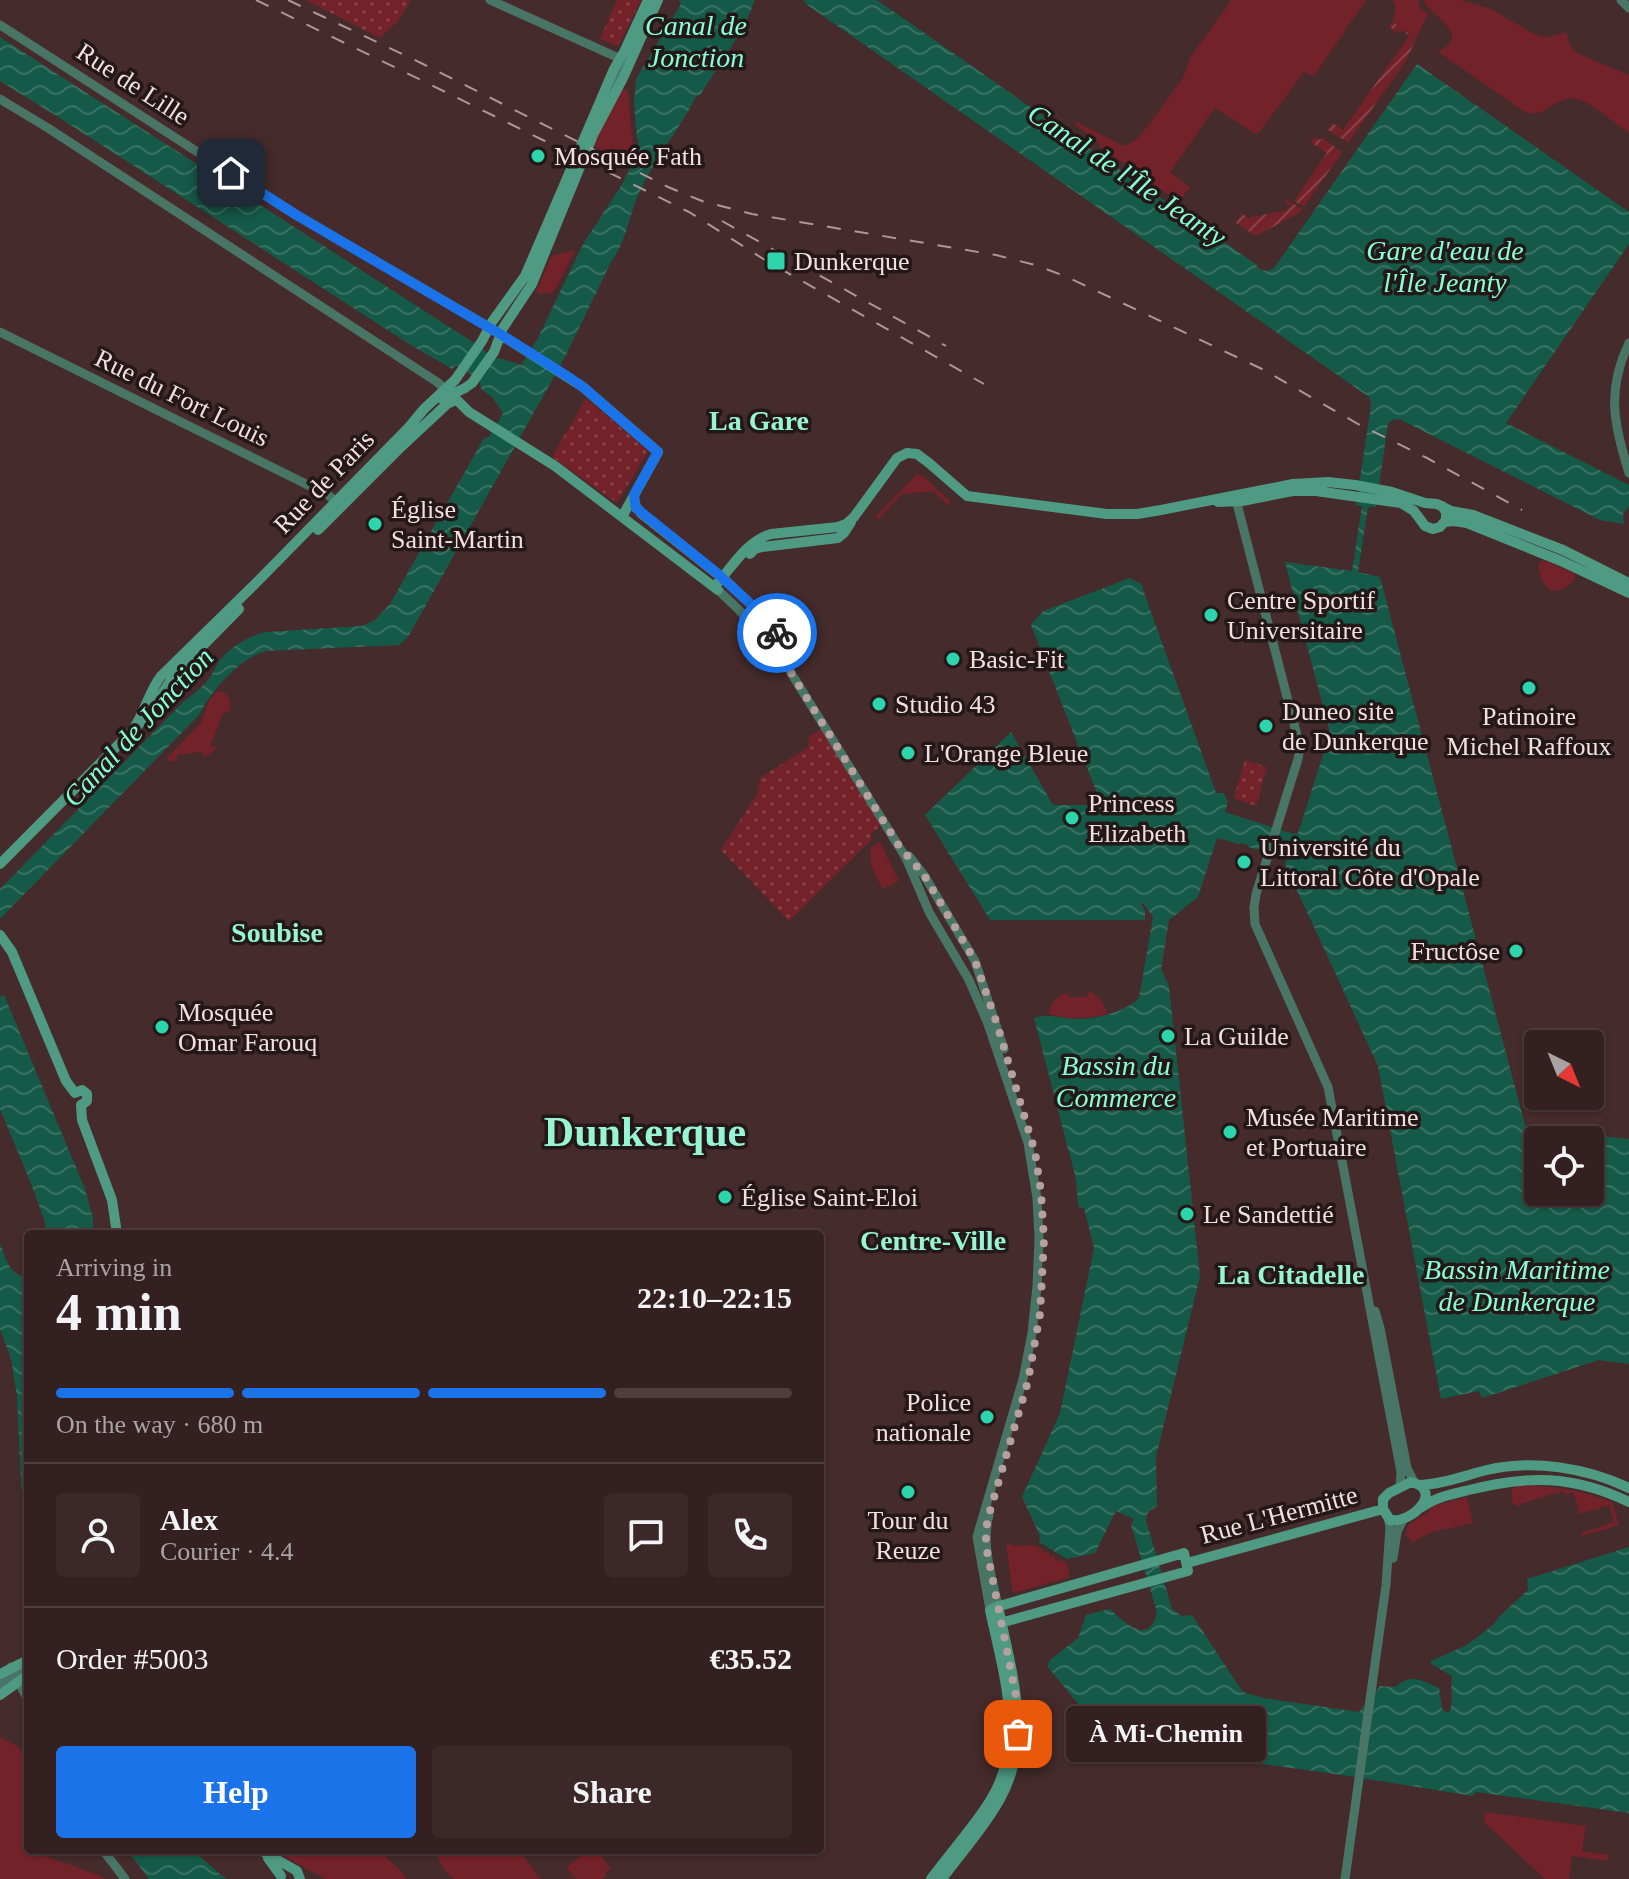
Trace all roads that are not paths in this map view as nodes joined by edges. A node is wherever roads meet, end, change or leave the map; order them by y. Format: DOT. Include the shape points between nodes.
graph roads {
  1 [pos="490,0"];
  2 [pos="648,0"];
  3 [pos="658,0"];
  4 [pos="1621,0"];
  5 [pos="1629,8"];
  6 [pos="0,25"];
  7 [pos="620,58"];
  8 [pos="0,99"];
  9 [pos="593,135"];
  10 [pos="489,327"];
  11 [pos="0,332"];
  12 [pos="500,334"];
  13 [pos="1629,343"];
  14 [pos="451,394"];
  15 [pos="1629,473"];
  16 [pos="634,495"];
  17 [pos="1385,496"];
  18 [pos="1236,498"];
  19 [pos="339,504"];
  20 [pos="1437,505"];
  21 [pos="644,516"];
  22 [pos="622,517"];
  23 [pos="854,517"];
  24 [pos="1422,521"];
  25 [pos="1445,522"];
  26 [pos="725,580"];
  27 [pos="1615,581"];
  28 [pos="1629,583"];
  29 [pos="716,589"];
  30 [pos="1629,593"];
  31 [pos="222,621"];
  32 [pos="788,668"];
  33 [pos="134,728"];
  34 [pos="899,846"];
  35 [pos="0,864"];
  36 [pos="0,935"];
  37 [pos="116,1230"];
  38 [pos="1041,1245"];
  39 [pos="1370,1302"];
  40 [pos="1417,1483"];
  41 [pos="1400,1487"];
  42 [pos="1629,1488"];
  43 [pos="1629,1502"];
  44 [pos="1422,1507"];
  45 [pos="1385,1514"];
  46 [pos="1403,1520"];
  47 [pos="1186,1562"];
  48 [pos="1386,1585"];
  49 [pos="994,1608"];
  50 [pos="997,1624"];
  51 [pos="23,1671"];
  52 [pos="0,1674"];
  53 [pos="0,1684"];
  54 [pos="0,1695"];
  55 [pos="1012,1699"];
  56 [pos="106,1854"];
  57 [pos="264,1854"];
  58 [pos="266,1854"];
  59 [pos="300,1876"];
  60 [pos="281,1877"];
  61 [pos="125,1879"];
  62 [pos="931,1879"];
  63 [pos="942,1879"];
  64 [pos="1345,1879"];
  1 -- 7 [label="street"];
  2 -- 7 [label="main road, Rue de Paris"];
  3 -- 9 [label="main road"];
  4 -- 5 [label="street"];
  6 -- 10 [label="street, Rue de Lille" via="298,216"];
  7 -- 9 [label="street" via="623,63"];
  7 -- 10 [label="main road, Rue de Paris" via="528,269"];
  8 -- 14 [label="street"];
  9 -- 12 [label="main road" via="535,278"];
  10 -- 12 [label="main road"];
  10 -- 14 [label="main road, Rue de Paris"];
  11 -- 19 [label="street, Rue du Fort Louis"];
  12 -- 14 [label="main road, Rue de Paris" via="472,382"];
  12 -- 16 [label="main road" via="583,387 658,452"];
  13 -- 15 [label="street" via="1614,411"];
  14 -- 19 [label="main road, Rue de Paris" via="447,404"];
  14 -- 19 [label="main road, Rue de Paris" via="424,409"];
  14 -- 22 [label="main road"];
  16 -- 21 [label="main road"];
  16 -- 22 [label="main road"];
  17 -- 18 [label="main road" via="1302,490"];
  17 -- 20 [label="main road"];
  17 -- 24 [label="main road" via="1409,507"];
  18 -- 23 [label="main road" via="1114,514 970,497 929,463 905,453"];
  18 -- 39 [label="street" via="1299,740 1298,759 1254,904 1255,926 1328,1087"];
  19 -- 31 [label="main road, Rue de Paris"];
  20 -- 24 [label="main road" via="1423,509"];
  20 -- 25 [label="main road" via="1447,515"];
  20 -- 27 [label="main road" via="1538,540"];
  21 -- 22 [label="main road" via="631,512"];
  21 -- 26 [label="main road"];
  22 -- 29 [label="main road"];
  23 -- 26 [label="main road" via="840,526 760,538"];
  23 -- 26 [label="main road" via="838,538 753,550"];
  24 -- 25 [label="main road" via="1432,529"];
  25 -- 27 [label="main road" via="1467,523"];
  26 -- 29 [label="main road"];
  26 -- 32 [label="street" via="773,626"];
  27 -- 28 [label="main road"];
  27 -- 30 [label="main road"];
  29 -- 32 [label="street"];
  31 -- 33 [label="main road"];
  31 -- 33 [label="main road" via="158,680"];
  32 -- 34 [label="street"];
  33 -- 35 [label="main road"];
  34 -- 38 [label="street" via="993,1035 1028,1143"];
  34 -- 38 [label="street" via="921,871 975,961 1034,1147"];
  36 -- 37 [label="main road" via="75,1093 73,1101 81,1105 111,1195"];
  38 -- 49 [label="street" via="1026,1375 979,1531"];
  39 -- 40 [label="street" via="1380,1328 1407,1468"];
  39 -- 41 [label="street"];
  40 -- 41 [label="main road"];
  40 -- 42 [label="main road" via="1519,1465 1550,1466"];
  40 -- 44 [label="main road" via="1426,1495"];
  41 -- 45 [label="main road" via="1384,1497"];
  43 -- 44 [label="main road" via="1589,1487 1513,1480 1436,1498"];
  44 -- 46 [label="main road"];
  45 -- 46 [label="main road"];
  45 -- 47 [label="main road, Rue L'Hermitte"];
  45 -- 48 [label="street" via="1390,1527"];
  46 -- 48 [label="street"];
  47 -- 49 [label="main road" via="1160,1560"];
  47 -- 50 [label="main road" via="1165,1577"];
  48 -- 64 [label="street"];
  49 -- 50 [label="main road"];
  50 -- 55 [label="main road"];
  51 -- 52 [label="main road"];
  51 -- 53 [label="street"];
  51 -- 54 [label="main road"];
  55 -- 62 [label="main road" via="1010,1742 1000,1780"];
  55 -- 63 [label="main road" via="1019,1719 1008,1781 994,1809"];
  56 -- 61 [label="street"];
  57 -- 60 [label="main road"];
  58 -- 59 [label="main road"];
  59 -- 60 [label="main road" via="286,1870"];
}
